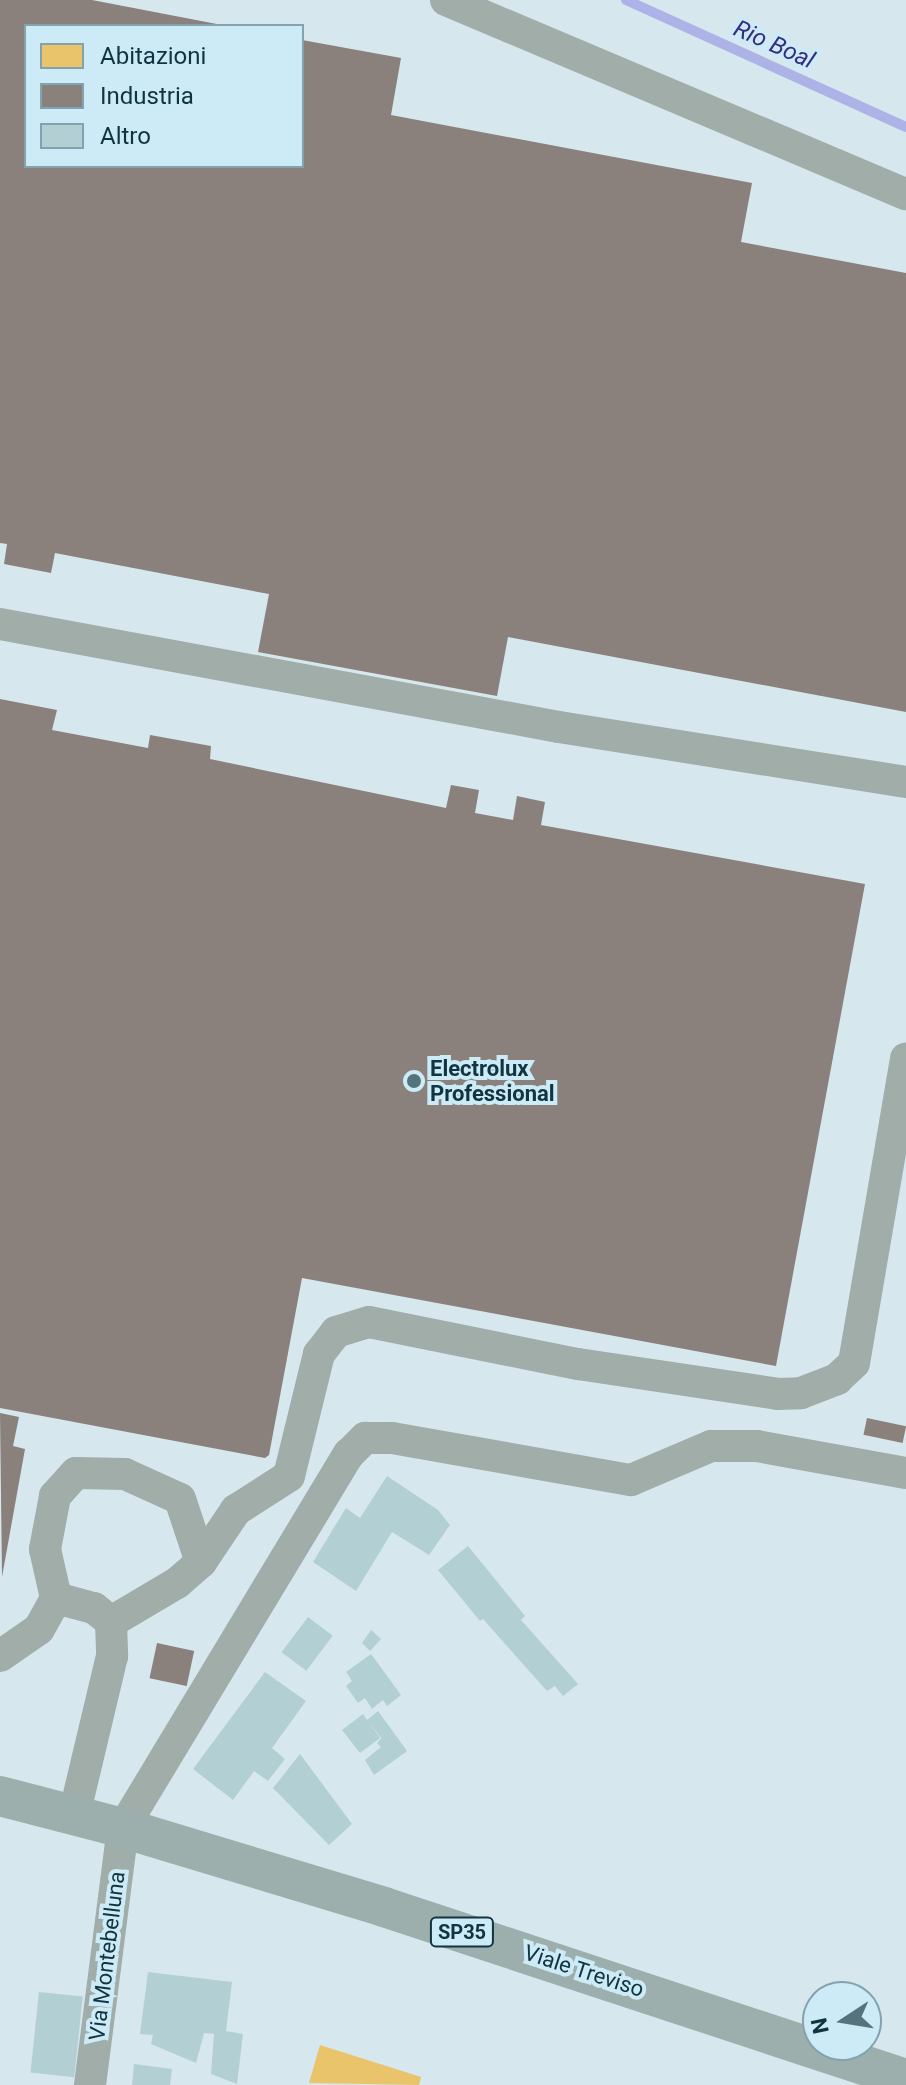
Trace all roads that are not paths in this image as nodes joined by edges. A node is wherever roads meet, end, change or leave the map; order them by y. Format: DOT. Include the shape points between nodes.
graph roads {
  1 [pos="446,0"];
  2 [pos="906,194"];
  3 [pos="0,624"];
  4 [pos="906,782"];
  5 [pos="906,1058"];
  6 [pos="906,1473"];
  7 [pos="201,1562"];
  8 [pos="56,1598"];
  9 [pos="111,1622"];
  10 [pos="0,1656"];
  11 [pos="0,1796"];
  12 [pos="74,1815"];
  13 [pos="123,1828"];
  14 [pos="906,2079"];
  15 [pos="90,2085"];
  1 -- 2 [label="street"];
  3 -- 4 [label="street" via="559,727"];
  5 -- 7 [label="street" via="854,1363 837,1379 801,1393 778,1394 578,1364 369,1322 336,1332 319,1354 289,1476 236,1510"];
  6 -- 13 [label="street" via="757,1446 711,1446 631,1480 392,1438 365,1438 349,1454"];
  7 -- 8 [label="street" via="180,1499 125,1474 76,1473 55,1496 45,1549"];
  7 -- 9 [label="street" via="177,1583"];
  8 -- 9 [label="street" via="94,1608"];
  8 -- 10 [label="street" via="39,1629"];
  9 -- 12 [label="street" via="112,1656"];
  11 -- 12 [label="main road, Viale Treviso / SP35"];
  12 -- 13 [label="main road, Viale Treviso / SP35"];
  13 -- 14 [label="main road, Viale Treviso / SP35" via="399,1911"];
  13 -- 15 [label="street, Via Montebelluna"];
}
